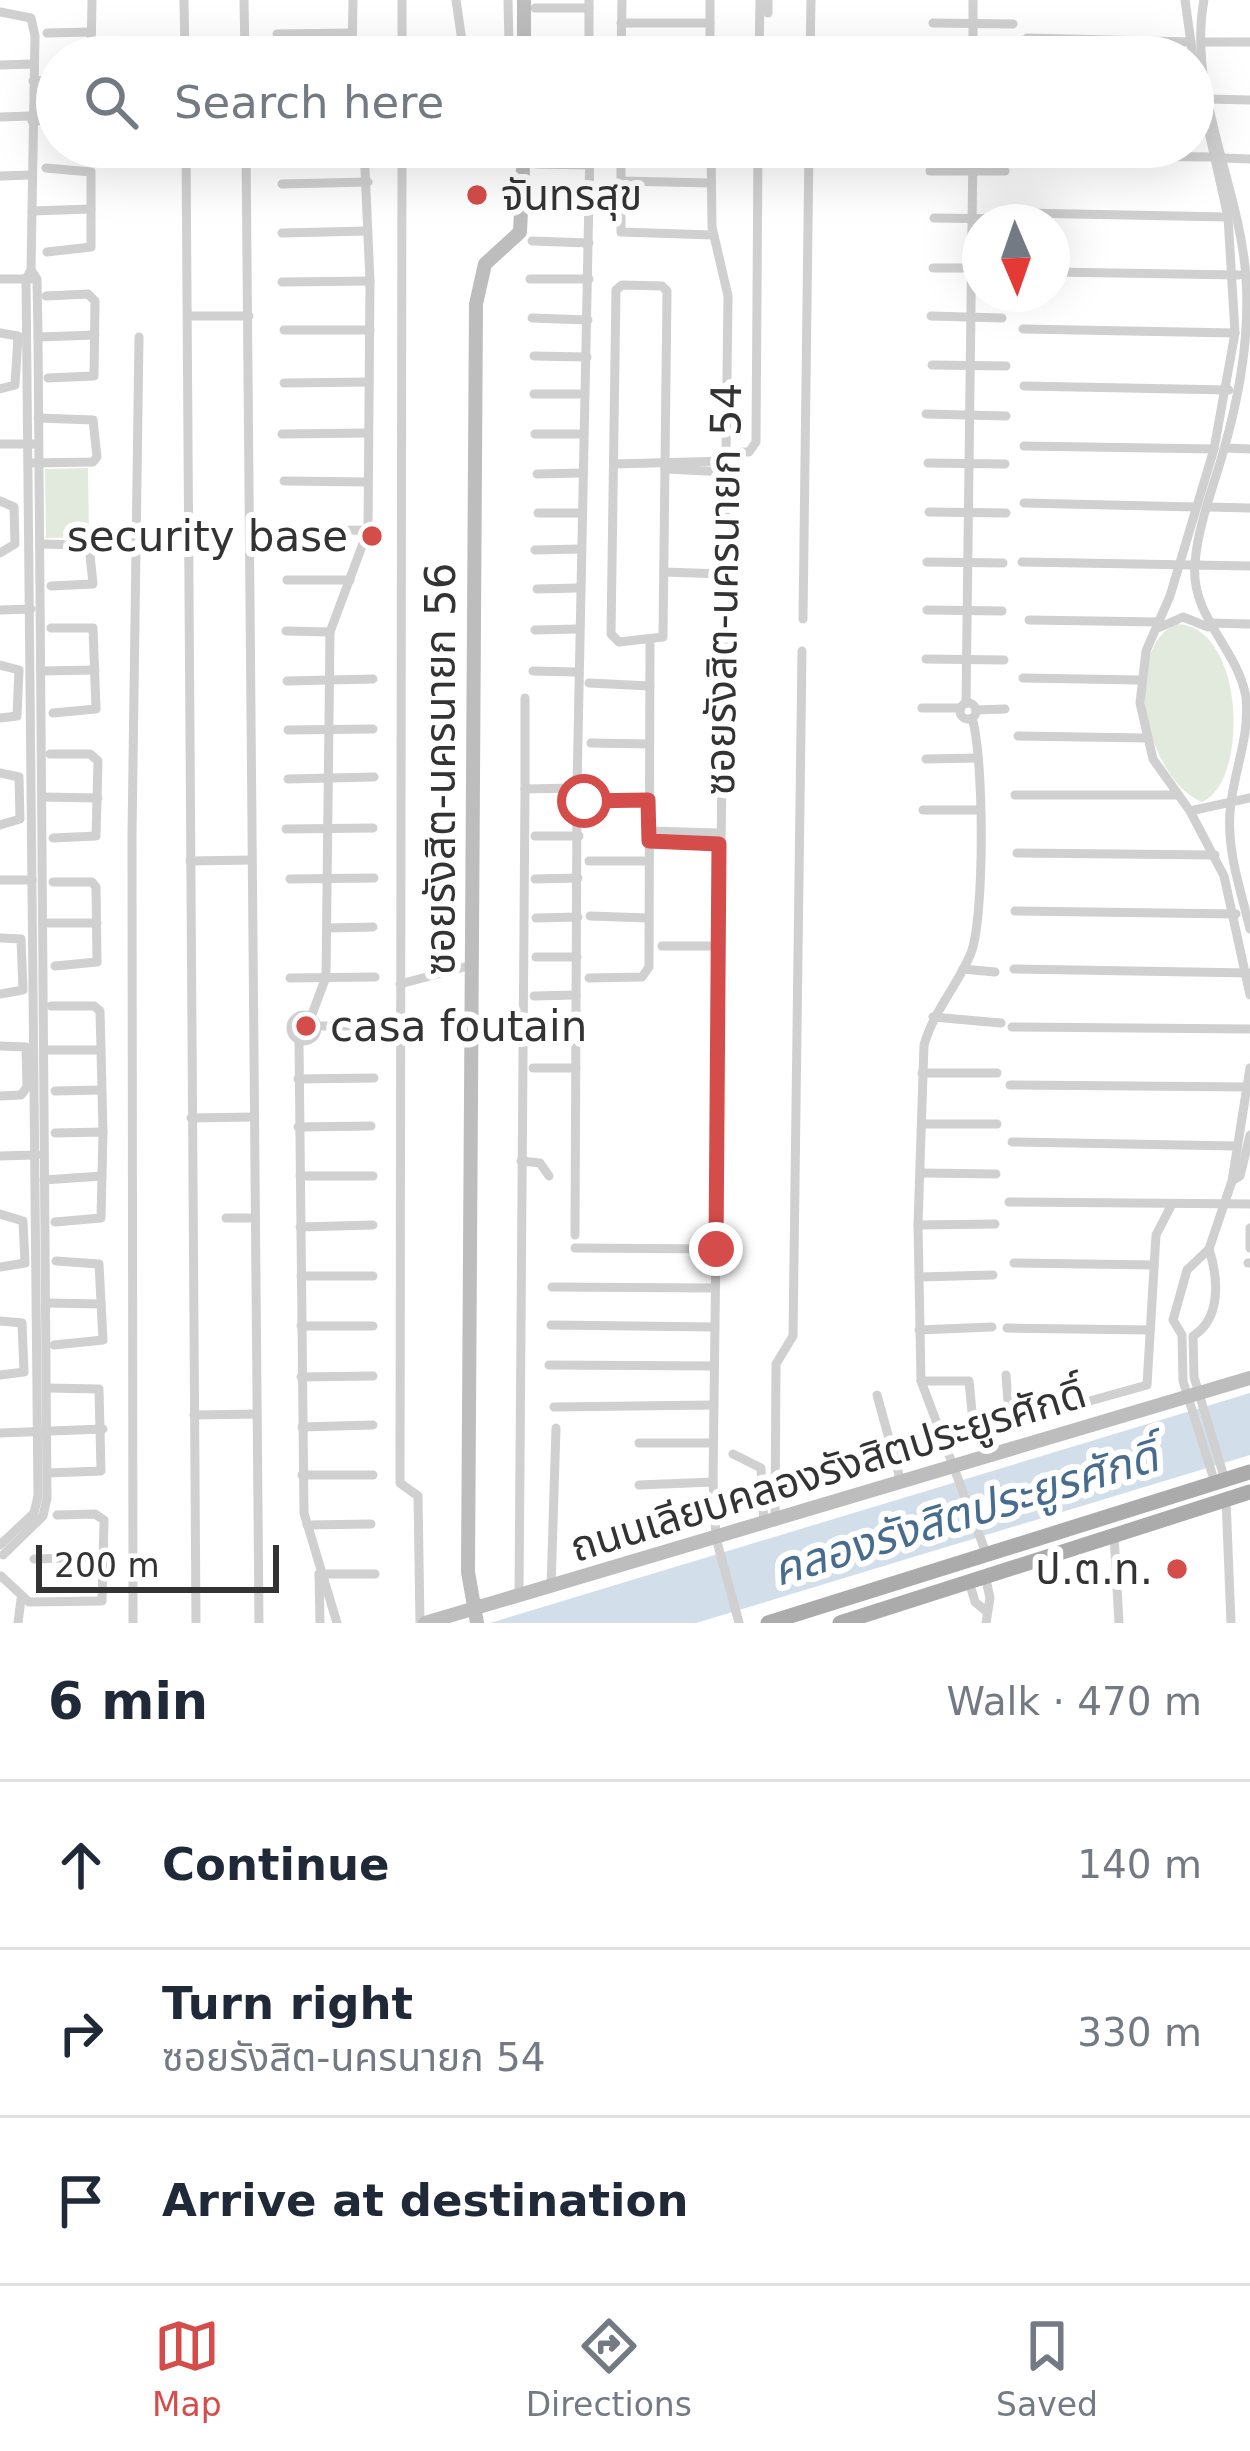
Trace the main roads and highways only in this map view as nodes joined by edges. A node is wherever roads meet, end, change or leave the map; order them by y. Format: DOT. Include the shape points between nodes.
graph roads {
  1 [pos="1250,1472"];
  2 [pos="1250,1492"];
  3 [pos="768,1623"];
  4 [pos="840,1623"];
  1 -- 3 [label="main road" via="984,1547"];
  2 -- 4 [label="main road"];
}
